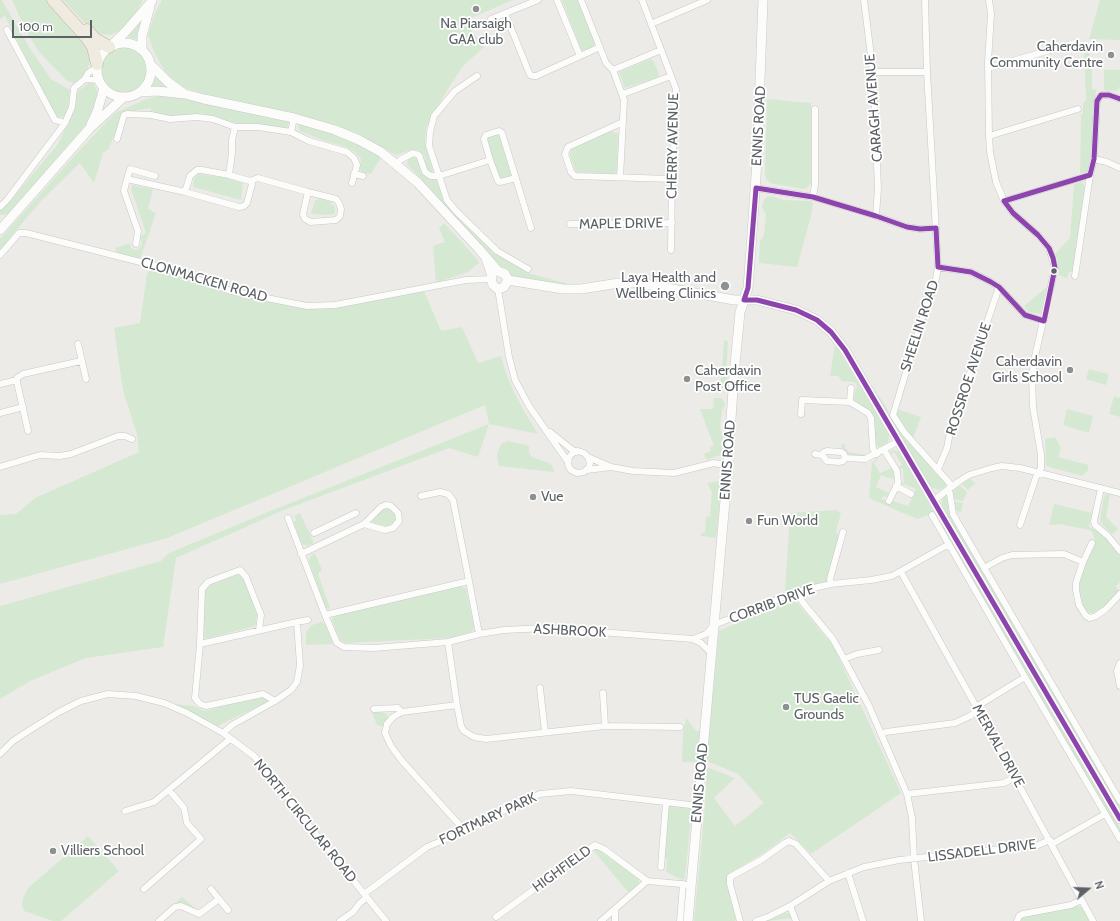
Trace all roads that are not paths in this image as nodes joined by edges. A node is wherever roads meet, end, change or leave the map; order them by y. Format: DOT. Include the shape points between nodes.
graph roads {
  1 [pos="53,0"];
  2 [pos="60,0"];
  3 [pos="152,0"];
  4 [pos="538,0"];
  5 [pos="557,0"];
  6 [pos="582,0"];
  7 [pos="642,0"];
  8 [pos="707,0"];
  9 [pos="763,0"];
  10 [pos="864,0"];
  11 [pos="925,0"];
  12 [pos="989,0"];
  13 [pos="505,13"];
  14 [pos="491,19"];
  15 [pos="651,24"];
  16 [pos="7,30"];
  17 [pos="1075,43"];
  18 [pos="111,46"];
  19 [pos="600,47"];
  20 [pos="142,49"];
  21 [pos="661,50"];
  22 [pos="580,56"];
  23 [pos="151,65"];
  24 [pos="97,66"];
  25 [pos="988,68"];
  26 [pos="613,70"];
  27 [pos="873,72"];
  28 [pos="927,72"];
  29 [pos="477,76"];
  30 [pos="671,76"];
  31 [pos="85,79"];
  32 [pos="98,80"];
  33 [pos="104,88"];
  34 [pos="140,92"];
  35 [pos="185,94"];
  36 [pos="623,94"];
  37 [pos="124,97"];
  38 [pos="1120,99"];
  39 [pos="815,109"];
  40 [pos="1078,109"];
  41 [pos="294,118"];
  42 [pos="622,122"];
  43 [pos="65,123"];
  44 [pos="613,126"];
  45 [pos="235,127"];
  46 [pos="90,128"];
  47 [pos="291,132"];
  48 [pos="622,134"];
  49 [pos="989,136"];
  50 [pos="117,139"];
  51 [pos="1094,159"];
  52 [pos="490,160"];
  53 [pos="397,165"];
  54 [pos="1120,168"];
  55 [pos="354,174"];
  56 [pos="1090,175"];
  57 [pos="155,176"];
  58 [pos="229,176"];
  59 [pos="363,176"];
  60 [pos="439,176"];
  61 [pos="620,177"];
  62 [pos="516,178"];
  63 [pos="127,179"];
  64 [pos="672,179"];
  65 [pos="250,181"];
  66 [pos="352,183"];
  67 [pos="756,188"];
  68 [pos="185,192"];
  69 [pos="308,192"];
  70 [pos="813,197"];
  71 [pos="1004,201"];
  72 [pos="0,207"];
  73 [pos="876,216"];
  74 [pos="672,223"];
  75 [pos="570,224"];
  76 [pos="531,228"];
  77 [pos="936,228"];
  78 [pos="0,230"];
  79 [pos="136,244"];
  80 [pos="671,250"];
  81 [pos="0,255"];
  82 [pos="938,267"];
  83 [pos="528,270"];
  84 [pos="494,275"];
  85 [pos="1075,276"];
  86 [pos="508,280"];
  87 [pos="999,287"];
  88 [pos="498,289"];
  89 [pos="744,300"];
  90 [pos="1044,321"];
  91 [pos="78,344"];
  92 [pos="81,361"];
  93 [pos="86,379"];
  94 [pos="17,380"];
  95 [pos="0,384"];
  96 [pos="852,388"];
  97 [pos="850,402"];
  98 [pos="23,408"];
  99 [pos="0,413"];
  100 [pos="800,414"];
  101 [pos="540,423"];
  102 [pos="28,431"];
  103 [pos="132,439"];
  104 [pos="899,441"];
  105 [pos="884,450"];
  106 [pos="576,452"];
  107 [pos="815,454"];
  108 [pos="877,454"];
  109 [pos="822,455"];
  110 [pos="588,457"];
  111 [pos="845,458"];
  112 [pos="568,462"];
  113 [pos="728,466"];
  114 [pos="0,467"];
  115 [pos="611,467"];
  116 [pos="938,469"];
  117 [pos="587,470"];
  118 [pos="1039,472"];
  119 [pos="896,486"];
  120 [pos="950,487"];
  121 [pos="1101,488"];
  122 [pos="1120,493"];
  123 [pos="911,494"];
  124 [pos="421,496"];
  125 [pos="889,501"];
  126 [pos="933,501"];
  127 [pos="356,513"];
  128 [pos="932,515"];
  129 [pos="288,518"];
  130 [pos="335,523"];
  131 [pos="364,524"];
  132 [pos="1020,525"];
  133 [pos="843,532"];
  134 [pos="314,533"];
  135 [pos="341,535"];
  136 [pos="1092,543"];
  137 [pos="949,544"];
  138 [pos="1120,551"];
  139 [pos="301,554"];
  140 [pos="1083,562"];
  141 [pos="984,568"];
  142 [pos="901,572"];
  143 [pos="468,581"];
  144 [pos="831,584"];
  145 [pos="796,592"];
  146 [pos="1120,594"];
  147 [pos="325,615"];
  148 [pos="308,620"];
  149 [pos="297,622"];
  150 [pos="714,625"];
  151 [pos="259,630"];
  152 [pos="480,634"];
  153 [pos="693,640"];
  154 [pos="448,642"];
  155 [pos="200,644"];
  156 [pos="879,650"];
  157 [pos="711,653"];
  158 [pos="844,659"];
  159 [pos="1120,663"];
  160 [pos="1025,677"];
  161 [pos="1120,686"];
  162 [pos="540,688"];
  163 [pos="603,694"];
  164 [pos="275,701"];
  165 [pos="457,705"];
  166 [pos="977,708"];
  167 [pos="374,709"];
  168 [pos="385,709"];
  169 [pos="402,712"];
  170 [pos="393,717"];
  171 [pos="605,726"];
  172 [pos="680,727"];
  173 [pos="545,732"];
  174 [pos="223,733"];
  175 [pos="881,734"];
  176 [pos="230,739"];
  177 [pos="0,754"];
  178 [pos="1015,777"];
  179 [pos="169,790"];
  180 [pos="907,794"];
  181 [pos="1120,801"];
  182 [pos="666,803"];
  183 [pos="699,806"];
  184 [pos="125,812"];
  185 [pos="1105,814"];
  186 [pos="1120,819"];
  187 [pos="465,831"];
  188 [pos="1120,838"];
  189 [pos="1051,842"];
  190 [pos="914,859"];
  191 [pos="661,867"];
  192 [pos="848,873"];
  193 [pos="647,881"];
  194 [pos="829,881"];
  195 [pos="688,885"];
  196 [pos="144,889"];
  197 [pos="211,889"];
  198 [pos="366,896"];
  199 [pos="219,899"];
  200 [pos="1081,900"];
  201 [pos="790,906"];
  202 [pos="228,910"];
  203 [pos="615,910"];
  204 [pos="199,914"];
  205 [pos="496,917"];
  206 [pos="159,921"];
  207 [pos="197,921"];
  208 [pos="340,921"];
  209 [pos="386,921"];
  210 [pos="601,921"];
  211 [pos="615,921"];
  212 [pos="680,921"];
  213 [pos="688,921"];
  214 [pos="740,921"];
  215 [pos="756,921"];
  216 [pos="796,921"];
  217 [pos="863,921"];
  218 [pos="921,921"];
  219 [pos="1017,921"];
  220 [pos="1093,921"];
  1 -- 24 [label="highway" via="88,38 93,47"];
  2 -- 18 [label="highway" via="95,39"];
  3 -- 18 [label="main road" via="129,29"];
  3 -- 20 [label="main road" via="142,36"];
  4 -- 13 [label="street"];
  5 -- 22 [label="street"];
  6 -- 19 [label="street"];
  7 -- 15 [label="street, CHERRY AVENUE"];
  8 -- 15 [label="street"];
  9 -- 67 [label="main road, ENNIS ROAD"];
  10 -- 27 [label="street, CARAGH AVENUE"];
  11 -- 28 [label="street, SHEELIN ROAD"];
  12 -- 25 [label="street" via="991,14"];
  13 -- 14 [label="street"];
  13 -- 22 [label="street" via="530,75 536,76"];
  15 -- 21 [label="street, CHERRY AVENUE"];
  16 -- 43 [label="street" via="55,120"];
  17 -- 25 [label="street"];
  18 -- 20 [label="main road" via="125,42"];
  18 -- 24 [label="main road" via="100,57"];
  19 -- 22 [label="street"];
  19 -- 26 [label="street" via="606,63"];
  20 -- 23 [label="main road"];
  21 -- 26 [label="street"];
  21 -- 30 [label="street, CHERRY AVENUE"];
  23 -- 34 [label="main road" via="148,83"];
  23 -- 35 [label="main road"];
  24 -- 31 [label="street"];
  24 -- 32 [label="main road"];
  25 -- 49 [label="street"];
  26 -- 36 [label="street"];
  27 -- 28 [label="street"];
  27 -- 73 [label="street, CARAGH AVENUE" via="878,188"];
  28 -- 77 [label="street, SHEELIN ROAD"];
  29 -- 60 [label="street" via="455,91 434,116 429,146"];
  30 -- 36 [label="street"];
  30 -- 64 [label="street, CHERRY AVENUE" via="676,89"];
  31 -- 32 [label="street"];
  31 -- 43 [label="street" via="74,88 72,107"];
  32 -- 33 [label="main road"];
  33 -- 37 [label="main road"];
  33 -- 46 [label="main road"];
  34 -- 35 [label="main road"];
  34 -- 37 [label="main road"];
  35 -- 41 [label="main road"];
  36 -- 42 [label="street"];
  37 -- 46 [label="main road"];
  38 -- 51 [label="street" via="1101,95 1097,101"];
  39 -- 70 [label="street"];
  40 -- 49 [label="street"];
  41 -- 47 [label="street"];
  41 -- 53 [label="main road" via="359,140"];
  42 -- 44 [label="street"];
  42 -- 48 [label="street"];
  43 -- 72 [label="street"];
  44 -- 48 [label="street"];
  44 -- 61 [label="street" via="568,147 565,154 574,176"];
  45 -- 47 [label="street" via="258,127"];
  45 -- 50 [label="street" via="213,119 197,117 170,119 127,114 124,115"];
  45 -- 58 [label="street"];
  46 -- 78 [label="main road"];
  47 -- 55 [label="street" via="309,141 347,152 357,164"];
  48 -- 61 [label="street"];
  49 -- 71 [label="street" via="996,182"];
  51 -- 54 [label="street"];
  51 -- 56 [label="street"];
  52 -- 60 [label="street"];
  52 -- 62 [label="street" via="500,182"];
  52 -- 62 [label="street" via="484,139 499,131 502,133"];
  53 -- 60 [label="street" via="400,160 413,153 419,155 425,172 431,176"];
  53 -- 84 [label="main road" via="418,183 486,258"];
  55 -- 59 [label="street"];
  55 -- 66 [label="street"];
  56 -- 71 [label="street"];
  56 -- 85 [label="street"];
  57 -- 63 [label="street" via="130,169"];
  58 -- 65 [label="street"];
  58 -- 68 [label="street" via="197,170 190,176"];
  60 -- 83 [label="street" via="447,200 456,211 497,251"];
  61 -- 64 [label="street"];
  62 -- 76 [label="street"];
  63 -- 68 [label="street"];
  63 -- 79 [label="street" via="124,191 138,231"];
  64 -- 74 [label="street, CHERRY AVENUE"];
  65 -- 68 [label="street" via="252,184 247,203 239,207"];
  65 -- 69 [label="street" via="258,178"];
  67 -- 70 [label="street"];
  67 -- 89 [label="main road, ENNIS ROAD" via="748,288"];
  69 -- 69 [label="street" via="336,199 340,203 340,216 336,220 311,222 305,219 303,214"];
  70 -- 73 [label="street"];
  71 -- 90 [label="street" via="1013,213 1038,235 1053,258 1055,268"];
  73 -- 77 [label="street" via="907,227"];
  74 -- 75 [label="street, MAPLE DRIVE"];
  74 -- 80 [label="street, CHERRY AVENUE"];
  77 -- 82 [label="street, SHEELIN ROAD"];
  81 -- 84 [label="street, CLONMACKEN ROAD" via="19,233 26,233 172,270 231,291 307,306 334,305"];
  82 -- 87 [label="street" via="972,272"];
  82 -- 116 [label="street, SHEELIN ROAD" via="935,284 893,412 904,432"];
  84 -- 86 [label="main road" via="506,274"];
  84 -- 88 [label="main road" via="493,285"];
  86 -- 88 [label="main road" via="504,288"];
  86 -- 89 [label="main road" via="563,289 639,283"];
  87 -- 90 [label="street" via="1025,315"];
  87 -- 116 [label="street, ROSSROE AVENUE"];
  88 -- 101 [label="street" via="509,357 516,380"];
  89 -- 104 [label="main road" via="757,300 796,310 817,320 831,332 845,350"];
  89 -- 113 [label="main road, ENNIS ROAD" via="740,312"];
  90 -- 118 [label="street" via="1032,375 1034,414 1041,456"];
  91 -- 92 [label="street"];
  92 -- 93 [label="street"];
  92 -- 94 [label="street" via="23,374"];
  94 -- 95 [label="street"];
  94 -- 98 [label="street"];
  96 -- 97 [label="street"];
  97 -- 100 [label="street" via="802,400"];
  97 -- 108 [label="street" via="868,413 871,418 873,449"];
  98 -- 99 [label="street"];
  98 -- 102 [label="street"];
  101 -- 106 [label="street"];
  101 -- 112 [label="street"];
  103 -- 114 [label="street" via="118,436 71,454 40,455"];
  104 -- 105 [label="street"];
  104 -- 126 [label="main road"];
  105 -- 108 [label="street"];
  105 -- 119 [label="street" via="898,471"];
  106 -- 110 [label="street" via="582,451"];
  106 -- 112 [label="street" via="571,454"];
  107 -- 109 [label="street"];
  108 -- 111 [label="street" via="861,460"];
  109 -- 111 [label="street" via="827,461 839,462"];
  109 -- 111 [label="street" via="827,450 841,452"];
  110 -- 115 [label="street"];
  110 -- 117 [label="street" via="590,463"];
  112 -- 117 [label="street" via="574,472"];
  113 -- 115 [label="street" via="714,463 674,474"];
  113 -- 150 [label="main road, ENNIS ROAD"];
  115 -- 117 [label="street"];
  116 -- 120 [label="street, SHEELIN ROAD"];
  118 -- 120 [label="street" via="1009,466 995,467 969,475"];
  118 -- 121 [label="street"];
  118 -- 132 [label="street"];
  119 -- 123 [label="street"];
  119 -- 125 [label="street"];
  120 -- 126 [label="street"];
  120 -- 141 [label="street" via="953,514"];
  121 -- 122 [label="street"];
  121 -- 138 [label="street" via="1095,525"];
  124 -- 143 [label="street" via="440,492 448,494 453,500"];
  126 -- 186 [label="main road"];
  127 -- 130 [label="street"];
  128 -- 137 [label="street"];
  129 -- 139 [label="street, ASHBROOK"];
  130 -- 134 [label="street"];
  130 -- 135 [label="street"];
  131 -- 131 [label="street" via="386,505 392,506 398,513 399,521 393,528 385,530"];
  131 -- 135 [label="street"];
  133 -- 144 [label="street, CORRIB DRIVE" via="830,579"];
  135 -- 139 [label="street"];
  136 -- 140 [label="street"];
  137 -- 142 [label="street, CORRIB DRIVE"];
  137 -- 160 [label="street"];
  139 -- 147 [label="street, ASHBROOK"];
  140 -- 141 [label="street" via="1064,554 1012,555"];
  140 -- 146 [label="street" via="1076,590 1079,605 1086,616 1096,616"];
  141 -- 181 [label="street"];
  142 -- 144 [label="street, CORRIB DRIVE" via="871,580"];
  142 -- 166 [label="street, MERVAL DRIVE"];
  143 -- 147 [label="street"];
  143 -- 152 [label="street"];
  144 -- 145 [label="street, CORRIB DRIVE"];
  145 -- 150 [label="street, CORRIB DRIVE"];
  145 -- 158 [label="street" via="833,639"];
  147 -- 154 [label="street, ASHBROOK" via="337,643 344,647 374,648"];
  148 -- 149 [label="street"];
  149 -- 151 [label="street"];
  149 -- 164 [label="street" via="300,664 297,682 291,690"];
  150 -- 153 [label="street" via="706,634"];
  150 -- 157 [label="main road, ENNIS ROAD"];
  151 -- 155 [label="street"];
  151 -- 155 [label="street" via="261,615 246,576 240,570 208,582 202,589"];
  152 -- 153 [label="street, ASHBROOK" via="546,628"];
  152 -- 154 [label="street, ASHBROOK"];
  153 -- 157 [label="street, ASHBROOK" via="701,643"];
  154 -- 165 [label="street"];
  155 -- 164 [label="street" via="196,698 200,704 206,706 263,694"];
  156 -- 158 [label="street"];
  157 -- 183 [label="main road, ENNIS ROAD"];
  158 -- 175 [label="street"];
  159 -- 161 [label="street" via="1117,672"];
  160 -- 166 [label="street"];
  160 -- 185 [label="street"];
  162 -- 173 [label="street"];
  163 -- 171 [label="street"];
  164 -- 174 [label="street" via="232,725"];
  165 -- 169 [label="street"];
  165 -- 173 [label="street" via="461,726 474,737 486,739"];
  166 -- 175 [label="street" via="970,716 955,723"];
  166 -- 178 [label="street, MERVAL DRIVE"];
  167 -- 168 [label="street"];
  168 -- 169 [label="street" via="398,708"];
  168 -- 170 [label="street"];
  169 -- 170 [label="street"];
  170 -- 187 [label="street" via="387,724 385,733 391,746"];
  171 -- 172 [label="street"];
  171 -- 173 [label="street"];
  174 -- 176 [label="street, NORTH CIRCULAR ROAD"];
  174 -- 177 [label="street, NORTH CIRCULAR ROAD" via="164,703 136,696 108,694 81,701 59,712 14,741"];
  175 -- 180 [label="street"];
  176 -- 179 [label="street"];
  176 -- 198 [label="street, NORTH CIRCULAR ROAD" via="254,756"];
  178 -- 180 [label="street" via="1004,783"];
  178 -- 189 [label="street, MERVAL DRIVE"];
  179 -- 184 [label="street" via="154,802"];
  179 -- 196 [label="street" via="184,808 188,823 201,839"];
  180 -- 190 [label="street" via="912,818"];
  182 -- 183 [label="street, FORTMARY PARK"];
  182 -- 187 [label="street, FORTMARY PARK" via="568,791 540,794"];
  182 -- 191 [label="street"];
  183 -- 195 [label="main road, ENNIS ROAD"];
  185 -- 188 [label="street"];
  185 -- 189 [label="street, LISSADELL DRIVE"];
  187 -- 198 [label="street, FORTMARY PARK" via="427,847"];
  189 -- 190 [label="street, LISSADELL DRIVE"];
  189 -- 200 [label="street, MERVAL DRIVE"];
  190 -- 192 [label="street, LISSADELL DRIVE" via="873,865"];
  190 -- 218 [label="street"];
  192 -- 194 [label="street, LISSADELL DRIVE"];
  192 -- 217 [label="street"];
  193 -- 195 [label="street"];
  193 -- 203 [label="street"];
  193 -- 205 [label="street, HIGHFIELD" via="595,845"];
  194 -- 201 [label="street, LISSADELL DRIVE"];
  194 -- 214 [label="street" via="796,844 789,841 730,877"];
  195 -- 212 [label="street"];
  195 -- 213 [label="main road, ENNIS ROAD"];
  197 -- 199 [label="street"];
  198 -- 208 [label="street, FORTMARY PARK" via="353,912"];
  198 -- 209 [label="street, NORTH CIRCULAR ROAD"];
  199 -- 202 [label="street"];
  199 -- 204 [label="street"];
  200 -- 219 [label="street" via="1071,905 1023,914"];
  200 -- 220 [label="street, MERVAL DRIVE"];
  201 -- 215 [label="street, LISSADELL DRIVE"];
  201 -- 216 [label="street"];
  203 -- 210 [label="street"];
  203 -- 211 [label="street"];
  204 -- 206 [label="street" via="181,906 175,907"];
  204 -- 207 [label="street"];
}
